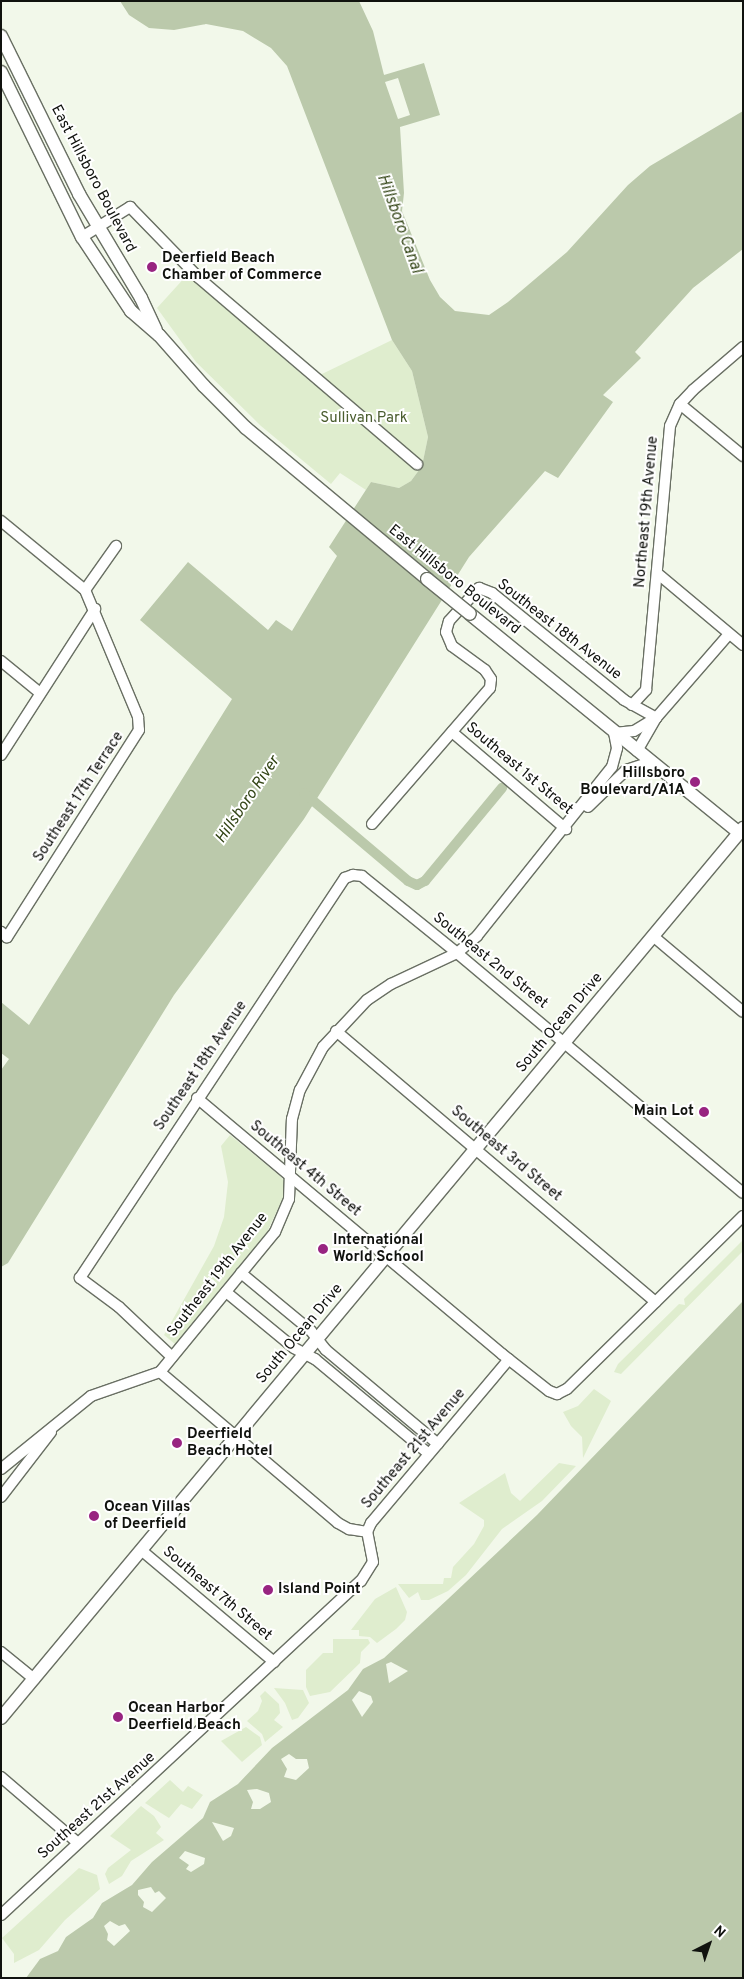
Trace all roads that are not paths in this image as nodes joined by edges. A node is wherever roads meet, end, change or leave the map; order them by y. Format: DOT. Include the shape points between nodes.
graph roads {
  1 [pos="1,36"];
  2 [pos="4,48"];
  3 [pos="1,67"];
  4 [pos="1,72"];
  5 [pos="6,92"];
  6 [pos="44,125"];
  7 [pos="97,228"];
  8 [pos="82,237"];
  9 [pos="159,335"];
  10 [pos="743,347"];
  11 [pos="680,404"];
  12 [pos="743,456"];
  13 [pos="417,464"];
  14 [pos="1,521"];
  15 [pos="116,546"];
  16 [pos="657,573"];
  17 [pos="85,590"];
  18 [pos="95,609"];
  19 [pos="729,634"];
  20 [pos="743,645"];
  21 [pos="1,661"];
  22 [pos="40,694"];
  23 [pos="632,705"];
  24 [pos="656,718"];
  25 [pos="452,732"];
  26 [pos="614,733"];
  27 [pos="637,751"];
  28 [pos="1,755"];
  29 [pos="651,762"];
  30 [pos="372,824"];
  31 [pos="566,829"];
  32 [pos="742,832"];
  33 [pos="353,875"];
  34 [pos="4,935"];
  35 [pos="654,937"];
  36 [pos="457,953"];
  37 [pos="743,1012"];
  38 [pos="336,1031"];
  39 [pos="564,1042"];
  40 [pos="197,1098"];
  41 [pos="476,1148"];
  42 [pos="290,1177"];
  43 [pos="743,1193"];
  44 [pos="743,1216"];
  45 [pos="386,1257"];
  46 [pos="241,1273"];
  47 [pos="226,1292"];
  48 [pos="655,1302"];
  49 [pos="317,1338"];
  50 [pos="304,1353"];
  51 [pos="172,1357"];
  52 [pos="509,1359"];
  53 [pos="160,1372"];
  54 [pos="53,1429"];
  55 [pos="235,1436"];
  56 [pos="438,1444"];
  57 [pos="429,1454"];
  58 [pos="1,1469"];
  59 [pos="1,1497"];
  60 [pos="367,1532"];
  61 [pos="141,1550"];
  62 [pos="1,1652"];
  63 [pos="274,1662"];
  64 [pos="34,1679"];
  65 [pos="1,1718"];
  66 [pos="1,1777"];
  67 [pos="78,1843"];
  68 [pos="1,1915"];
  1 -- 2 [label="main road, East Hillsboro Boulevard"];
  2 -- 6 [label="main road, East Hillsboro Boulevard"];
  3 -- 6 [label="main road" via="15,76"];
  4 -- 5 [label="main road, East Hillsboro Boulevard"];
  5 -- 8 [label="main road, East Hillsboro Boulevard"];
  6 -- 7 [label="main road, East Hillsboro Boulevard"];
  7 -- 8 [label="street"];
  7 -- 9 [label="main road, East Hillsboro Boulevard" via="141,298"];
  7 -- 13 [label="street" via="130,207 199,278"];
  8 -- 9 [label="main road, East Hillsboro Boulevard" via="131,311"];
  9 -- 26 [label="main road, East Hillsboro Boulevard, bridge" via="227,410 323,494"];
  10 -- 11 [label="street, Northeast 19th Avenue"];
  11 -- 12 [label="street"];
  11 -- 16 [label="street, Northeast 19th Avenue" via="670,426"];
  14 -- 17 [label="street"];
  15 -- 17 [label="street"];
  16 -- 19 [label="street"];
  16 -- 23 [label="street, Northeast 19th Avenue" via="646,690"];
  17 -- 18 [label="street"];
  18 -- 22 [label="street"];
  18 -- 34 [label="street, Southeast 17th Terrace" via="138,717 138,730"];
  19 -- 20 [label="street"];
  19 -- 24 [label="street"];
  21 -- 22 [label="street"];
  22 -- 28 [label="street"];
  23 -- 24 [label="street, Southeast 18th Avenue"];
  23 -- 25 [label="street, Southeast 18th Avenue" via="492,593 479,588 449,621 446,632 452,646 485,670 491,679 490,688"];
  24 -- 26 [label="street" via="634,731"];
  24 -- 27 [label="street"];
  25 -- 30 [label="street, Southeast 18th Avenue"];
  25 -- 31 [label="street, Southeast 1st Street"];
  26 -- 27 [label="main road, East Hillsboro Boulevard"];
  26 -- 31 [label="street, Southeast 19th Avenue" via="616,756 612,767"];
  27 -- 29 [label="main road, East Hillsboro Boulevard"];
  29 -- 31 [label="street, Southeast 19th Avenue" via="626,770"];
  29 -- 32 [label="main road, East Hillsboro Boulevard"];
  31 -- 36 [label="street, Southeast 19th Avenue" via="476,936"];
  32 -- 35 [label="main road, South Ocean Drive"];
  33 -- 36 [label="street, Southeast 2nd Street" via="362,876"];
  33 -- 40 [label="street, Southeast 18th Avenue" via="345,878"];
  35 -- 37 [label="street"];
  35 -- 39 [label="main road, South Ocean Drive"];
  36 -- 38 [label="street, Southeast 19th Avenue" via="391,984 367,1000"];
  36 -- 39 [label="street, Southeast 2nd Street"];
  38 -- 41 [label="street, Southeast 3rd Street"];
  38 -- 42 [label="street, Southeast 19th Avenue" via="323,1047 300,1090 292,1119"];
  39 -- 41 [label="main road, South Ocean Drive"];
  39 -- 43 [label="street, Southeast 2nd Street"];
  40 -- 42 [label="street, Southeast 4th Street"];
  40 -- 51 [label="street, Southeast 18th Avenue" via="80,1278 119,1307"];
  41 -- 45 [label="main road, South Ocean Drive"];
  41 -- 48 [label="street, Southeast 3rd Street"];
  42 -- 45 [label="street, Southeast 4th Street"];
  42 -- 46 [label="street, Southeast 19th Avenue" via="289,1199 275,1232"];
  44 -- 48 [label="street"];
  45 -- 49 [label="main road, South Ocean Drive"];
  45 -- 52 [label="street, Southeast 4th Street"];
  46 -- 47 [label="street, Southeast 19th Avenue"];
  46 -- 49 [label="street"];
  47 -- 50 [label="street"];
  47 -- 51 [label="street, Southeast 19th Avenue"];
  48 -- 52 [label="street, Southeast 4th Street" via="567,1389 557,1394 549,1392"];
  49 -- 50 [label="main road, South Ocean Drive"];
  49 -- 56 [label="street" via="326,1350"];
  50 -- 55 [label="main road, South Ocean Drive"];
  50 -- 57 [label="street"];
  51 -- 53 [label="street, Southeast 19th Avenue"];
  52 -- 56 [label="street, Southeast 21st Avenue"];
  53 -- 54 [label="street" via="91,1396"];
  53 -- 55 [label="street"];
  54 -- 58 [label="street" via="34,1440"];
  54 -- 59 [label="street"];
  55 -- 60 [label="street" via="338,1523"];
  55 -- 61 [label="main road, South Ocean Drive"];
  56 -- 57 [label="street, Southeast 21st Avenue"];
  57 -- 60 [label="street, Southeast 21st Avenue"];
  60 -- 63 [label="street, Southeast 21st Avenue" via="373,1553 372,1569"];
  61 -- 63 [label="street, Southeast 7th Street"];
  61 -- 64 [label="main road, South Ocean Drive"];
  62 -- 64 [label="street"];
  63 -- 67 [label="street, Southeast 21st Avenue"];
  64 -- 65 [label="main road, South Ocean Drive"];
  66 -- 67 [label="street"];
  67 -- 68 [label="street, Southeast 21st Avenue"];
}
